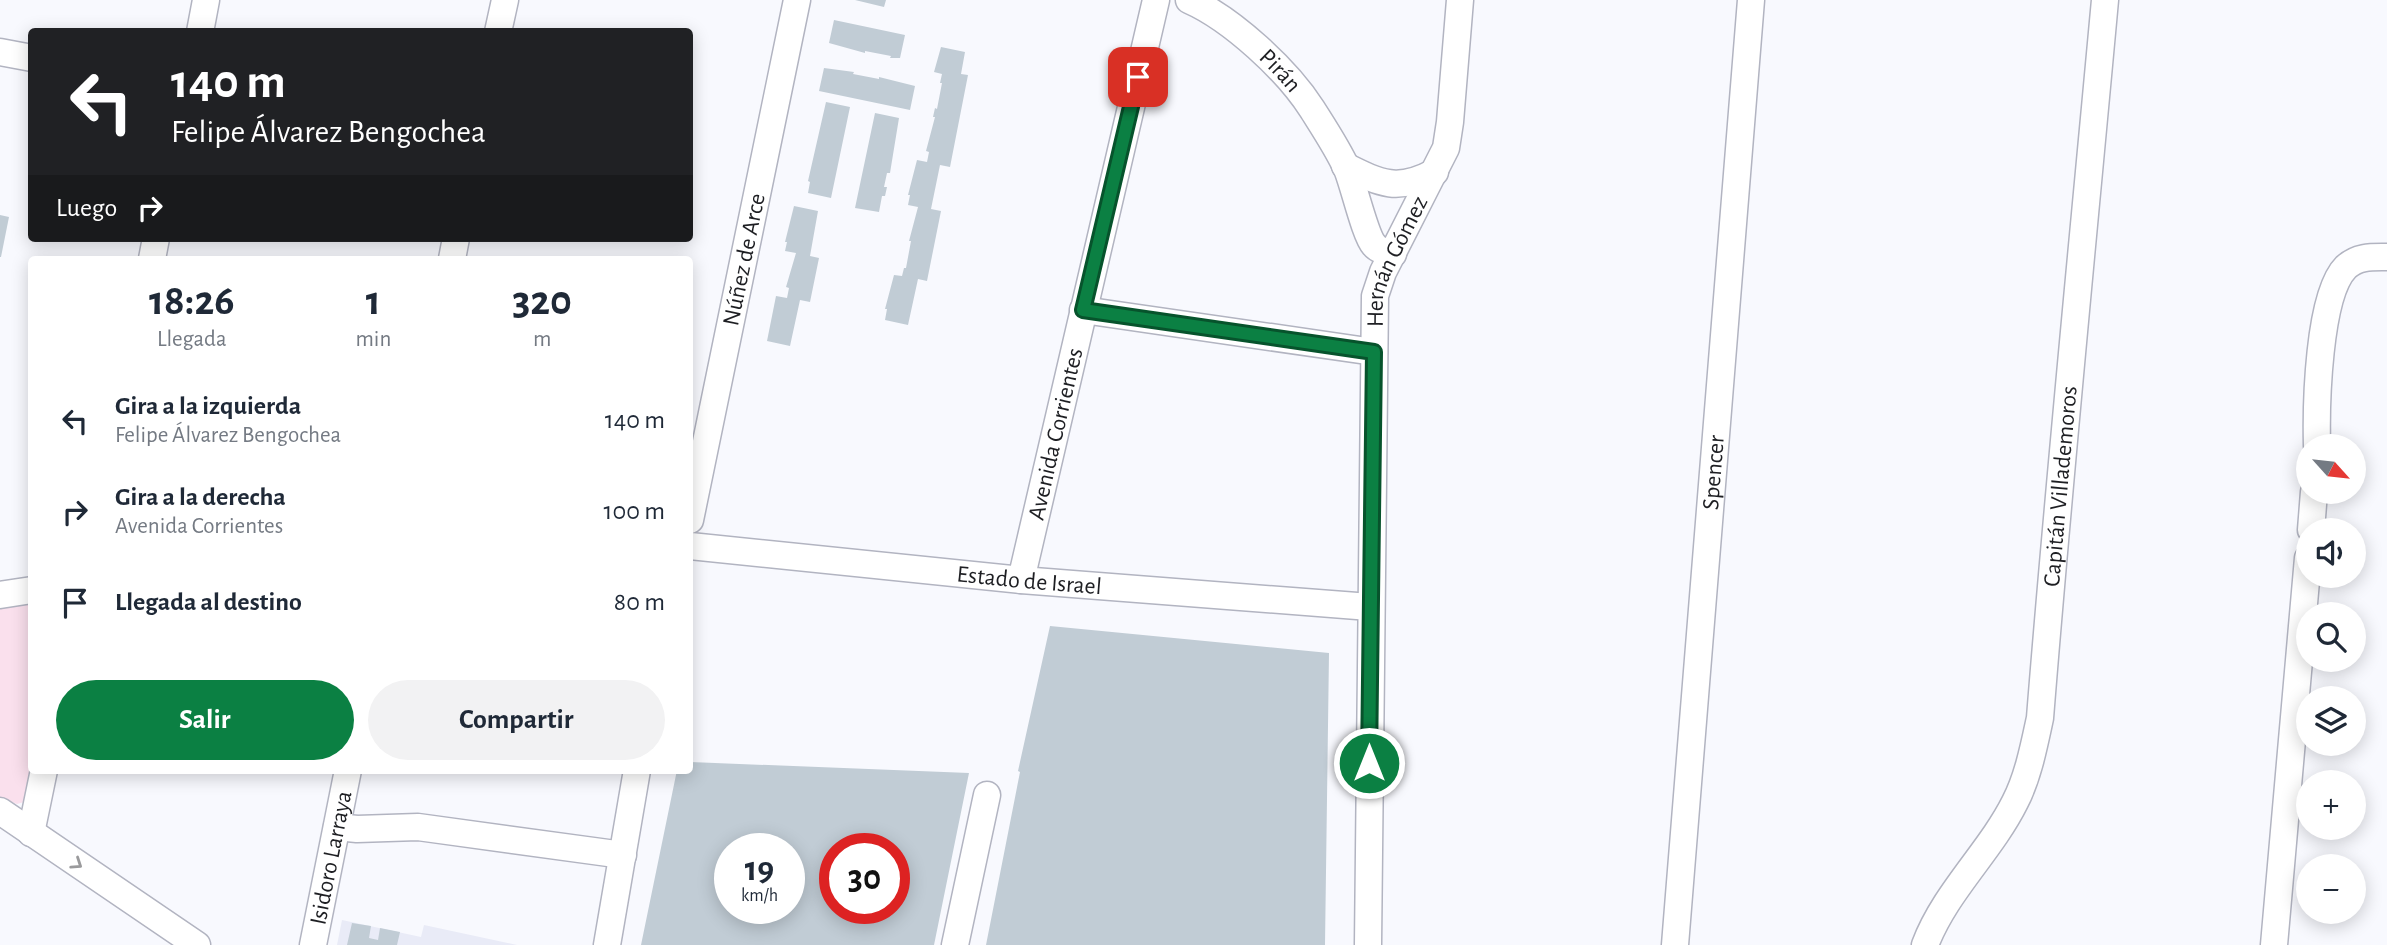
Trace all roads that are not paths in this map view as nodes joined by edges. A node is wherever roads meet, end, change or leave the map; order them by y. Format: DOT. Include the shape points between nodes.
graph roads {
  1 [pos="206,0"];
  2 [pos="505,0"];
  3 [pos="797,0"];
  4 [pos="1156,0"];
  5 [pos="1189,0"];
  6 [pos="1460,0"];
  7 [pos="1751,0"];
  8 [pos="2105,0"];
  9 [pos="201,28"];
  10 [pos="499,28"];
  11 [pos="0,52"];
  12 [pos="28,57"];
  13 [pos="1346,166"];
  14 [pos="1435,172"];
  15 [pos="1393,254"];
  16 [pos="2387,257"];
  17 [pos="1083,310"];
  18 [pos="1374,352"];
  19 [pos="2317,434"];
  20 [pos="693,505"];
  21 [pos="693,546"];
  22 [pos="1021,580"];
  23 [pos="2305,588"];
  24 [pos="28,591"];
  25 [pos="0,595"];
  26 [pos="1370,607"];
  27 [pos="43,774"];
  28 [pos="347,774"];
  29 [pos="636,774"];
  30 [pos="987,795"];
  31 [pos="0,811"];
  32 [pos="337,827"];
  33 [pos="31,833"];
  34 [pos="623,855"];
  35 [pos="615,898"];
  36 [pos="197,945"];
  37 [pos="313,945"];
  38 [pos="590,945"];
  39 [pos="607,945"];
  40 [pos="954,945"];
  41 [pos="1368,945"];
  42 [pos="1675,945"];
  43 [pos="1925,945"];
  44 [pos="2274,945"];
  1 -- 9 [label="street"];
  2 -- 10 [label="street"];
  3 -- 20 [label="street, Núñez de Arce"];
  4 -- 17 [label="street, Avenida Corrientes"];
  5 -- 13 [label="street, Pirán" via="1253,42 1310,106"];
  6 -- 14 [label="street, Hernán Gómez" via="1450,122 1446,148"];
  7 -- 42 [label="street, Spencer"];
  8 -- 43 [label="street, Capitán Villademoros" via="2040,718 2016,800"];
  11 -- 12 [label="street"];
  13 -- 14 [label="street, Hernán Gómez" via="1394,185"];
  13 -- 15 [label="street, Pirán" via="1368,236 1374,246"];
  14 -- 15 [label="street, Hernán Gómez"];
  15 -- 18 [label="street, Hernán Gómez" via="1375,296"];
  16 -- 19 [label="street" via="2355,261 2345,268 2329,297"];
  17 -- 18 [label="street"];
  17 -- 22 [label="street, Avenida Corrientes"];
  18 -- 26 [label="street, Hernán Gómez"];
  21 -- 22 [label="street, Estado de Israel"];
  22 -- 26 [label="street, Estado de Israel"];
  23 -- 44 [label="street"];
  24 -- 25 [label="street"];
  26 -- 41 [label="street, Hernán Gómez"];
  27 -- 33 [label="street"];
  28 -- 32 [label="street, Isidoro Larraya"];
  29 -- 34 [label="street"];
  30 -- 40 [label="street"];
  31 -- 33 [label="street"];
  32 -- 34 [label="street" via="418,827"];
  32 -- 37 [label="street, Isidoro Larraya"];
  33 -- 36 [label="street, one-way"];
  34 -- 35 [label="street"];
  35 -- 38 [label="street" via="596,910"];
  35 -- 39 [label="street"];
}
